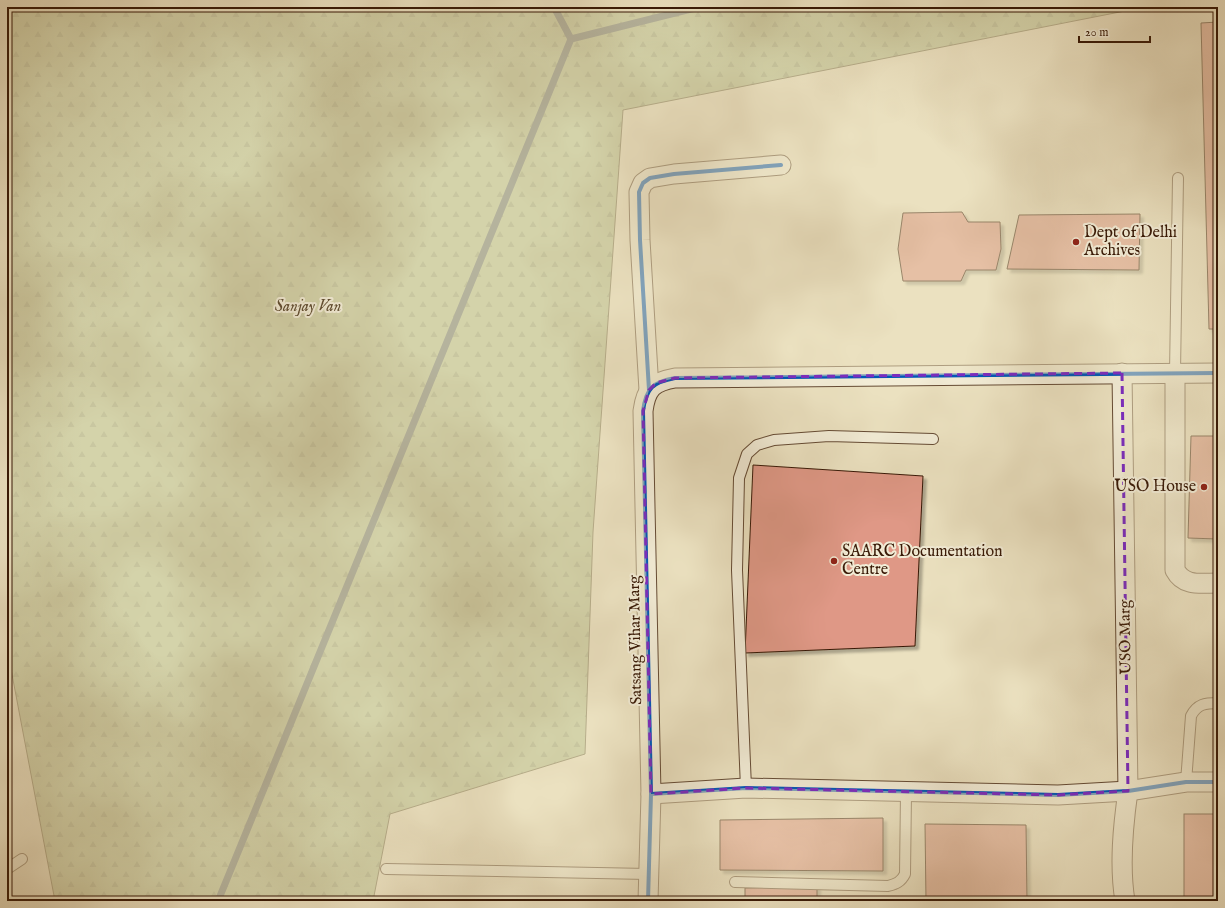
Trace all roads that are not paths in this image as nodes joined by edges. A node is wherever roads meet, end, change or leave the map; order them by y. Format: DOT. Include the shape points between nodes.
graph roads {
  1 [pos="781,166"];
  2 [pos="1178,178"];
  3 [pos="1122,373"];
  4 [pos="1174,373"];
  5 [pos="1218,373"];
  6 [pos="652,387"];
  7 [pos="933,439"];
  8 [pos="1218,583"];
  9 [pos="1218,702"];
  10 [pos="1186,782"];
  11 [pos="1218,782"];
  12 [pos="746,788"];
  13 [pos="1128,790"];
  14 [pos="906,793"];
  15 [pos="651,794"];
  16 [pos="22,859"];
  17 [pos="7,869"];
  18 [pos="386,869"];
  19 [pos="648,874"];
  20 [pos="735,882"];
  21 [pos="648,901"];
  22 [pos="1125,901"];
  1 -- 6 [label="street" via="674,174 650,178 643,183 639,192 640,240"];
  2 -- 4 [label="lane"];
  3 -- 4 [label="street"];
  3 -- 6 [label="street" via="675,378"];
  3 -- 13 [label="street, USO Marg"];
  4 -- 5 [label="street"];
  4 -- 8 [label="street" via="1175,570 1179,578 1187,582"];
  6 -- 15 [label="street, Satsang Vihar Marg" via="645,399 643,411"];
  7 -- 12 [label="lane" via="829,436 774,440 757,445 747,454 738,478 737,570"];
  9 -- 10 [label="lane" via="1201,704 1195,708 1191,716"];
  10 -- 11 [label="street"];
  10 -- 13 [label="street"];
  12 -- 14 [label="street"];
  12 -- 15 [label="street"];
  13 -- 14 [label="street" via="1058,795"];
  13 -- 22 [label="street, USO Marg" via="1124,820"];
  14 -- 20 [label="lane" via="905,874 895,884 888,886"];
  15 -- 19 [label="street, Satsang Vihar Marg"];
  16 -- 17 [label="lane"];
  18 -- 19 [label="lane"];
  19 -- 21 [label="street, Satsang Vihar Marg"];
}
